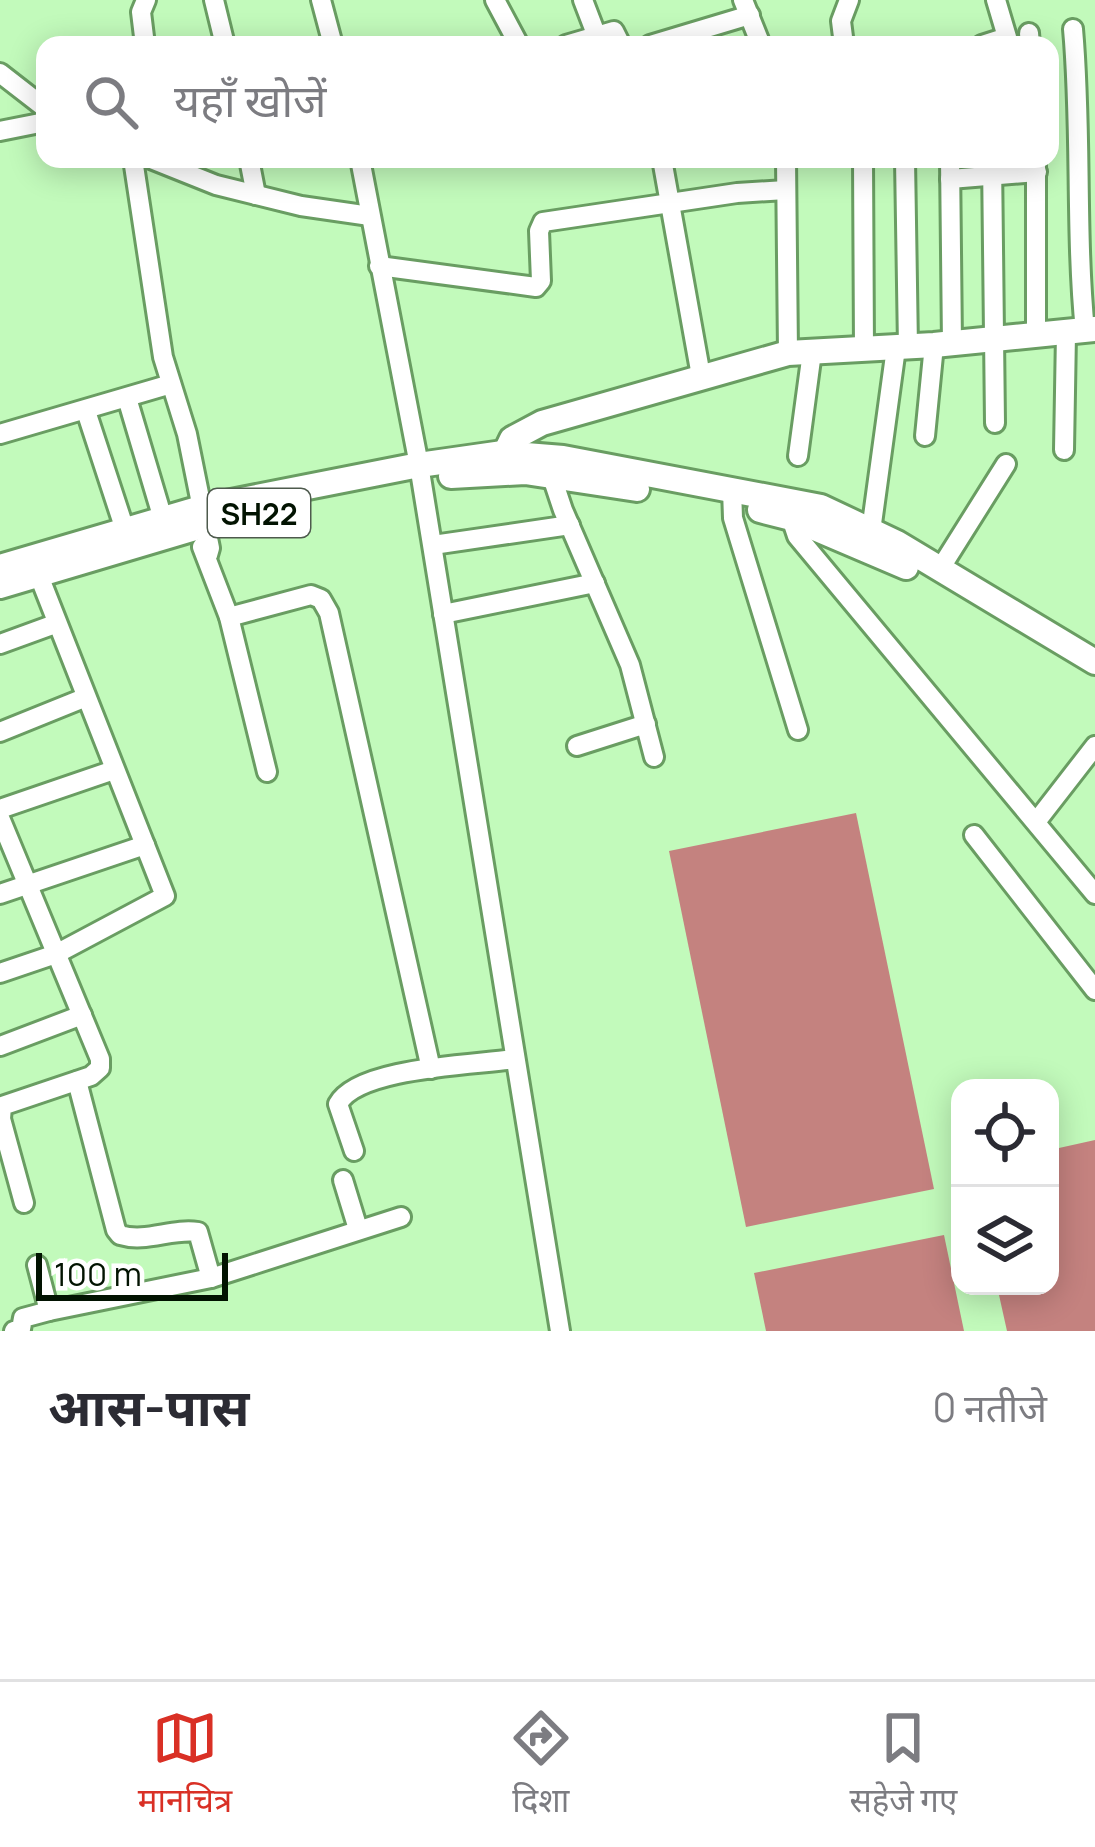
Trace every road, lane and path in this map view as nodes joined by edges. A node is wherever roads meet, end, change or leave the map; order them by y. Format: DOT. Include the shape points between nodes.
graph roads {
  1 [pos="146,0"];
  2 [pos="214,0"];
  3 [pos="321,0"];
  4 [pos="495,0"];
  5 [pos="583,0"];
  6 [pos="849,0"];
  7 [pos="996,0"];
  8 [pos="746,7"];
  9 [pos="1073,29"];
  10 [pos="596,34"];
  11 [pos="144,36"];
  12 [pos="223,36"];
  13 [pos="331,36"];
  14 [pos="514,36"];
  15 [pos="591,36"];
  16 [pos="618,36"];
  17 [pos="673,36"];
  18 [pos="757,36"];
  19 [pos="843,36"];
  20 [pos="1007,36"];
  21 [pos="1086,66"];
  22 [pos="0,73"];
  23 [pos="36,101"];
  24 [pos="36,124"];
  25 [pos="0,131"];
  26 [pos="1088,165"];
  27 [pos="134,168"];
  28 [pos="188,168"];
  29 [pos="251,168"];
  30 [pos="362,168"];
  31 [pos="664,168"];
  32 [pos="786,168"];
  33 [pos="863,168"];
  34 [pos="905,168"];
  35 [pos="993,168"];
  36 [pos="1037,168"];
  37 [pos="950,169"];
  38 [pos="786,190"];
  39 [pos="256,195"];
  40 [pos="670,204"];
  41 [pos="370,216"];
  42 [pos="379,266"];
  43 [pos="1082,331"];
  44 [pos="1036,335"];
  45 [pos="995,340"];
  46 [pos="943,344"];
  47 [pos="902,347"];
  48 [pos="864,350"];
  49 [pos="800,353"];
  50 [pos="701,376"];
  51 [pos="171,384"];
  52 [pos="127,398"];
  53 [pos="86,411"];
  54 [pos="995,423"];
  55 [pos="0,434"];
  56 [pos="925,436"];
  57 [pos="1064,450"];
  58 [pos="798,456"];
  59 [pos="501,462"];
  60 [pos="1006,464"];
  61 [pos="420,472"];
  62 [pos="551,474"];
  63 [pos="732,495"];
  64 [pos="791,518"];
  65 [pos="163,519"];
  66 [pos="202,520"];
  67 [pos="570,525"];
  68 [pos="125,530"];
  69 [pos="872,531"];
  70 [pos="433,545"];
  71 [pos="0,567"];
  72 [pos="35,567"];
  73 [pos="940,569"];
  74 [pos="595,583"];
  75 [pos="0,586"];
  76 [pos="443,614"];
  77 [pos="229,617"];
  78 [pos="55,624"];
  79 [pos="0,644"];
  80 [pos="1086,664"];
  81 [pos="85,698"];
  82 [pos="646,724"];
  83 [pos="798,730"];
  84 [pos="0,732"];
  85 [pos="577,746"];
  86 [pos="1095,746"];
  87 [pos="654,757"];
  88 [pos="114,770"];
  89 [pos="266,772"];
  90 [pos="0,813"];
  91 [pos="1036,822"];
  92 [pos="974,835"];
  93 [pos="145,845"];
  94 [pos="27,885"];
  95 [pos="0,894"];
  96 [pos="1095,894"];
  97 [pos="56,954"];
  98 [pos="0,973"];
  99 [pos="1095,990"];
  100 [pos="82,1015"];
  101 [pos="0,1046"];
  102 [pos="514,1055"];
  103 [pos="431,1069"];
  104 [pos="77,1081"];
  105 [pos="354,1151"];
  106 [pos="343,1180"];
  107 [pos="24,1203"];
  108 [pos="401,1217"];
  109 [pos="358,1229"];
  110 [pos="37,1265"];
  111 [pos="211,1278"];
  112 [pos="49,1310"];
  113 [pos="14,1331"];
  114 [pos="560,1331"];
  1 -- 11 [label="street"];
  2 -- 12 [label="street"];
  3 -- 13 [label="street"];
  4 -- 14 [label="street"];
  5 -- 10 [label="street"];
  6 -- 19 [label="street"];
  7 -- 20 [label="street"];
  8 -- 17 [label="street"];
  8 -- 18 [label="street"];
  9 -- 21 [label="street"];
  10 -- 15 [label="street"];
  10 -- 16 [label="street"];
  21 -- 26 [label="street"];
  22 -- 23 [label="street"];
  24 -- 25 [label="street"];
  26 -- 43 [label="street"];
  27 -- 51 [label="street"];
  28 -- 39 [label="street"];
  29 -- 39 [label="street"];
  30 -- 41 [label="street"];
  31 -- 40 [label="street"];
  32 -- 38 [label="street"];
  33 -- 48 [label="street"];
  34 -- 47 [label="street"];
  35 -- 45 [label="street"];
  36 -- 44 [label="street"];
  37 -- 46 [label="street"];
  38 -- 40 [label="street"];
  38 -- 49 [label="street"];
  39 -- 41 [label="street"];
  40 -- 42 [label="street" via="543,222 536,287"];
  40 -- 50 [label="street"];
  41 -- 42 [label="street"];
  42 -- 61 [label="street"];
  43 -- 44 [label="main road"];
  43 -- 57 [label="street"];
  44 -- 45 [label="main road"];
  45 -- 46 [label="main road"];
  45 -- 54 [label="street"];
  46 -- 47 [label="main road"];
  46 -- 56 [label="street"];
  47 -- 48 [label="main road"];
  47 -- 69 [label="street"];
  48 -- 49 [label="main road"];
  49 -- 50 [label="main road"];
  49 -- 58 [label="street"];
  50 -- 59 [label="main road" via="522,430"];
  51 -- 52 [label="street"];
  51 -- 66 [label="street"];
  52 -- 53 [label="street"];
  52 -- 65 [label="street"];
  53 -- 55 [label="street"];
  53 -- 68 [label="street"];
  59 -- 61 [label="main road, SH22"];
  59 -- 62 [label="main road, SH22"];
  59 -- 63 [label="main road, SH22" via="562,458"];
  60 -- 73 [label="street"];
  61 -- 66 [label="main road, SH22"];
  61 -- 70 [label="street"];
  62 -- 63 [label="main road, SH22"];
  62 -- 67 [label="street"];
  63 -- 64 [label="main road, SH22"];
  63 -- 69 [label="main road, SH22" via="821,507"];
  63 -- 83 [label="street"];
  64 -- 80 [label="main road, SH22" via="887,556"];
  64 -- 91 [label="street" via="797,536"];
  65 -- 66 [label="main road, SH22"];
  65 -- 68 [label="main road, SH22"];
  66 -- 72 [label="main road, SH22"];
  66 -- 77 [label="street"];
  67 -- 70 [label="street"];
  67 -- 74 [label="street"];
  68 -- 72 [label="main road, SH22"];
  69 -- 73 [label="main road, SH22"];
  70 -- 76 [label="street"];
  71 -- 72 [label="main road, SH22"];
  72 -- 75 [label="main road, SH22"];
  72 -- 78 [label="street"];
  73 -- 80 [label="main road, SH22"];
  74 -- 76 [label="street"];
  74 -- 82 [label="street"];
  76 -- 102 [label="street"];
  77 -- 89 [label="street"];
  77 -- 103 [label="street" via="311,596 329,613"];
  78 -- 79 [label="street"];
  78 -- 81 [label="street"];
  81 -- 84 [label="street"];
  81 -- 88 [label="street"];
  82 -- 85 [label="street"];
  82 -- 87 [label="street"];
  86 -- 91 [label="street"];
  88 -- 90 [label="street"];
  88 -- 93 [label="street"];
  90 -- 94 [label="street"];
  91 -- 96 [label="street"];
  92 -- 99 [label="street"];
  93 -- 94 [label="street"];
  93 -- 97 [label="street" via="165,896"];
  94 -- 95 [label="street"];
  94 -- 97 [label="street"];
  97 -- 98 [label="street"];
  97 -- 100 [label="street"];
  100 -- 101 [label="street"];
  100 -- 104 [label="street" via="100,1064"];
  102 -- 103 [label="street"];
  102 -- 114 [label="street"];
  103 -- 105 [label="street" via="344,1093 338,1104"];
  104 -- 107 [label="street" via="2,1106"];
  104 -- 111 [label="street" via="116,1230 134,1239 198,1232"];
  106 -- 109 [label="street"];
  108 -- 109 [label="street"];
  109 -- 111 [label="street"];
  110 -- 112 [label="street"];
  111 -- 112 [label="street"];
  112 -- 113 [label="street" via="23,1318"];
}
